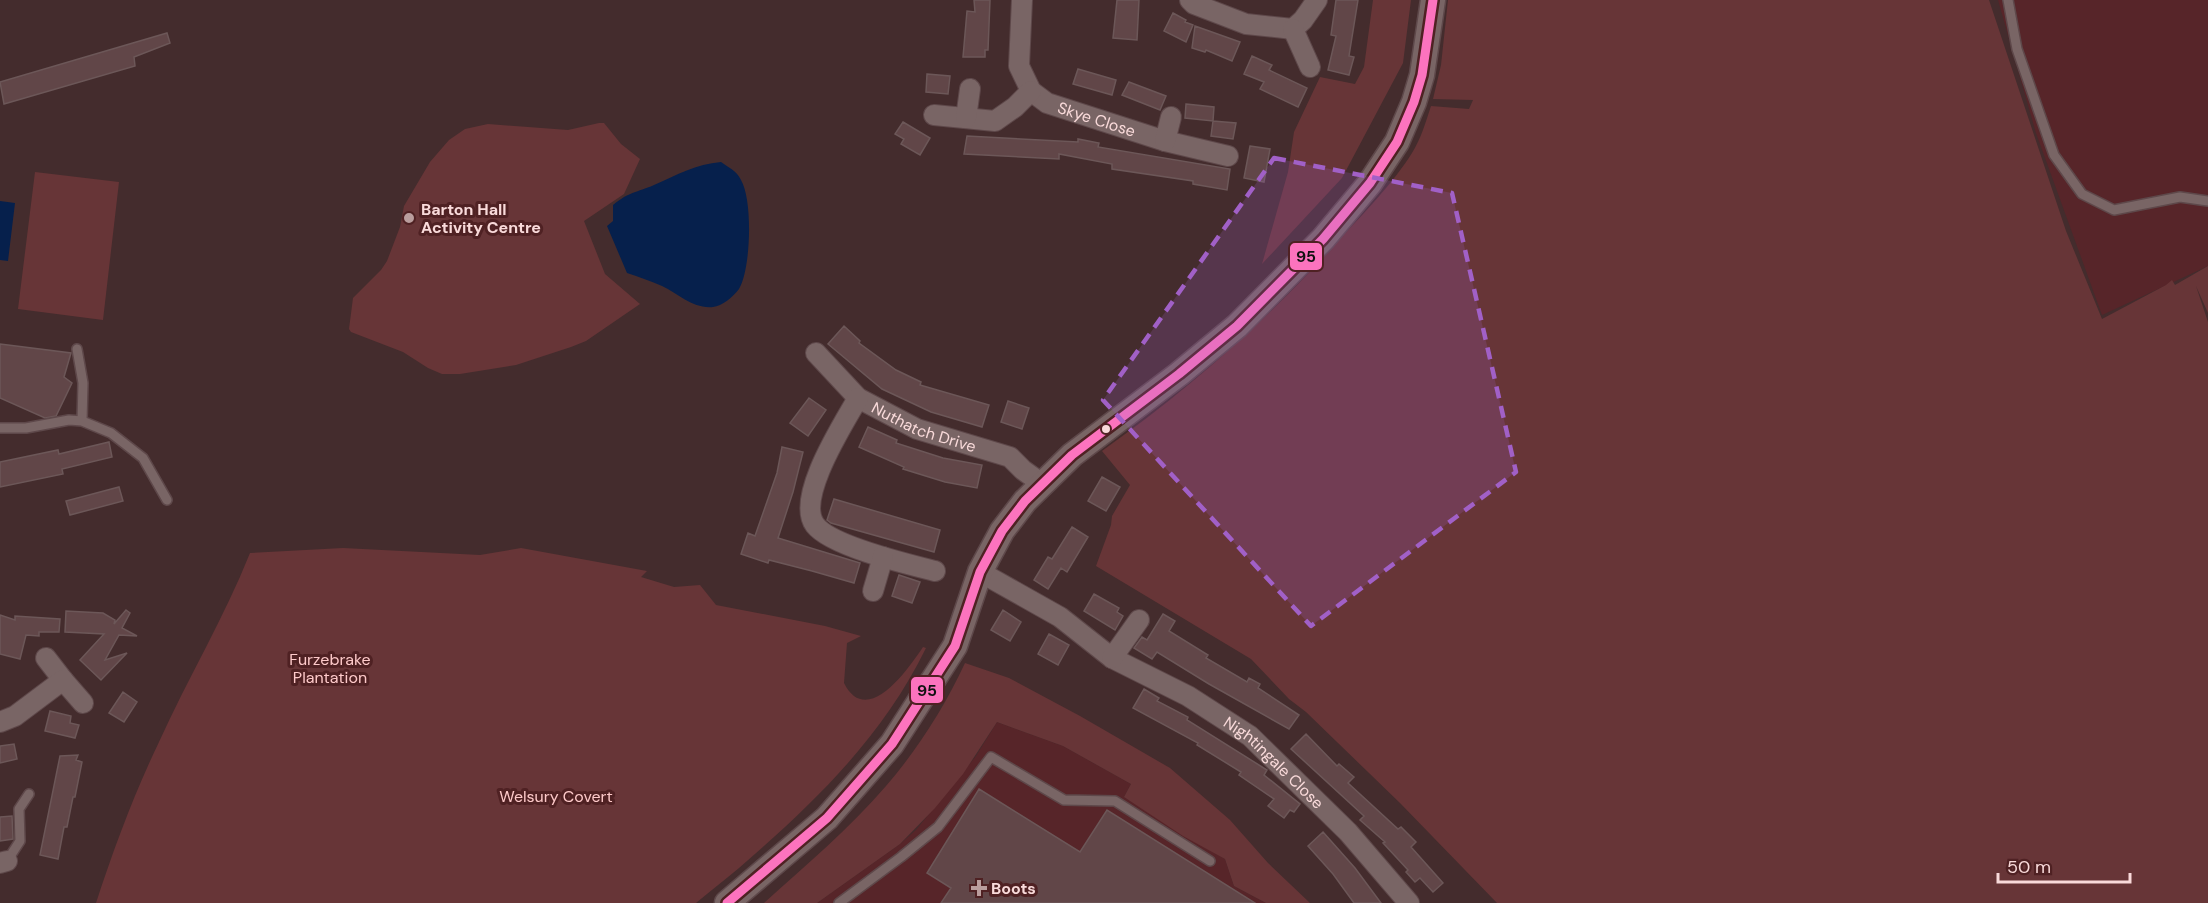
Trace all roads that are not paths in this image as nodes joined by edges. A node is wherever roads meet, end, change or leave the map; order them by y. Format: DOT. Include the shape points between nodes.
graph roads {
  1 [pos="1022,0"];
  2 [pos="1190,0"];
  3 [pos="1317,0"];
  4 [pos="1433,0"];
  5 [pos="2008,0"];
  6 [pos="1293,28"];
  7 [pos="1310,67"];
  8 [pos="970,89"];
  9 [pos="1031,91"];
  10 [pos="934,115"];
  11 [pos="1171,117"];
  12 [pos="966,118"];
  13 [pos="1164,141"];
  14 [pos="1228,156"];
  15 [pos="2208,201"];
  16 [pos="77,349"];
  17 [pos="816,353"];
  18 [pos="858,398"];
  19 [pos="82,421"];
  20 [pos="0,428"];
  21 [pos="1041,483"];
  22 [pos="167,500"];
  23 [pos="883,557"];
  24 [pos="935,571"];
  25 [pos="980,572"];
  26 [pos="873,591"];
  27 [pos="1139,620"];
  28 [pos="46,658"];
  29 [pos="1112,658"];
  30 [pos="63,680"];
  31 [pos="83,703"];
  32 [pos="0,722"];
  33 [pos="29,794"];
  34 [pos="1210,861"];
  35 [pos="4,862"];
  36 [pos="727,903"];
  37 [pos="839,903"];
  38 [pos="1409,903"];
  1 -- 9 [label="street" via="1019,66"];
  2 -- 6 [label="street" via="1246,24"];
  3 -- 6 [label="street"];
  4 -- 21 [label="street" via="1422,75 1410,112 1392,150 1357,200 1236,326"];
  5 -- 15 [label="lane" via="2017,49 2054,155 2082,194 2114,210 2180,196"];
  6 -- 7 [label="street"];
  8 -- 12 [label="street"];
  9 -- 12 [label="street" via="995,121"];
  9 -- 13 [label="street, Skye Close" via="1047,103"];
  10 -- 12 [label="street"];
  11 -- 13 [label="street"];
  13 -- 14 [label="street, Skye Close"];
  16 -- 19 [label="lane" via="83,383"];
  17 -- 18 [label="street, Nuthatch Drive"];
  18 -- 21 [label="street, Nuthatch Drive" via="917,429 1010,457"];
  18 -- 23 [label="street" via="830,446 810,504 814,523 825,535"];
  19 -- 20 [label="lane"];
  19 -- 22 [label="lane" via="111,433 143,458"];
  21 -- 25 [label="street" via="1002,531"];
  23 -- 24 [label="street"];
  23 -- 26 [label="street"];
  25 -- 29 [label="street, Nightingale Close" via="1060,617"];
  25 -- 36 [label="street" via="955,646 892,744 827,818"];
  27 -- 29 [label="street"];
  28 -- 30 [label="street"];
  29 -- 38 [label="street, Nightingale Close" via="1188,696 1250,736 1348,832"];
  30 -- 31 [label="street"];
  30 -- 32 [label="street" via="15,716"];
  33 -- 35 [label="lane" via="19,810 20,841"];
  34 -- 37 [label="lane" via="1115,801 1064,800 991,757 938,827"];
}
